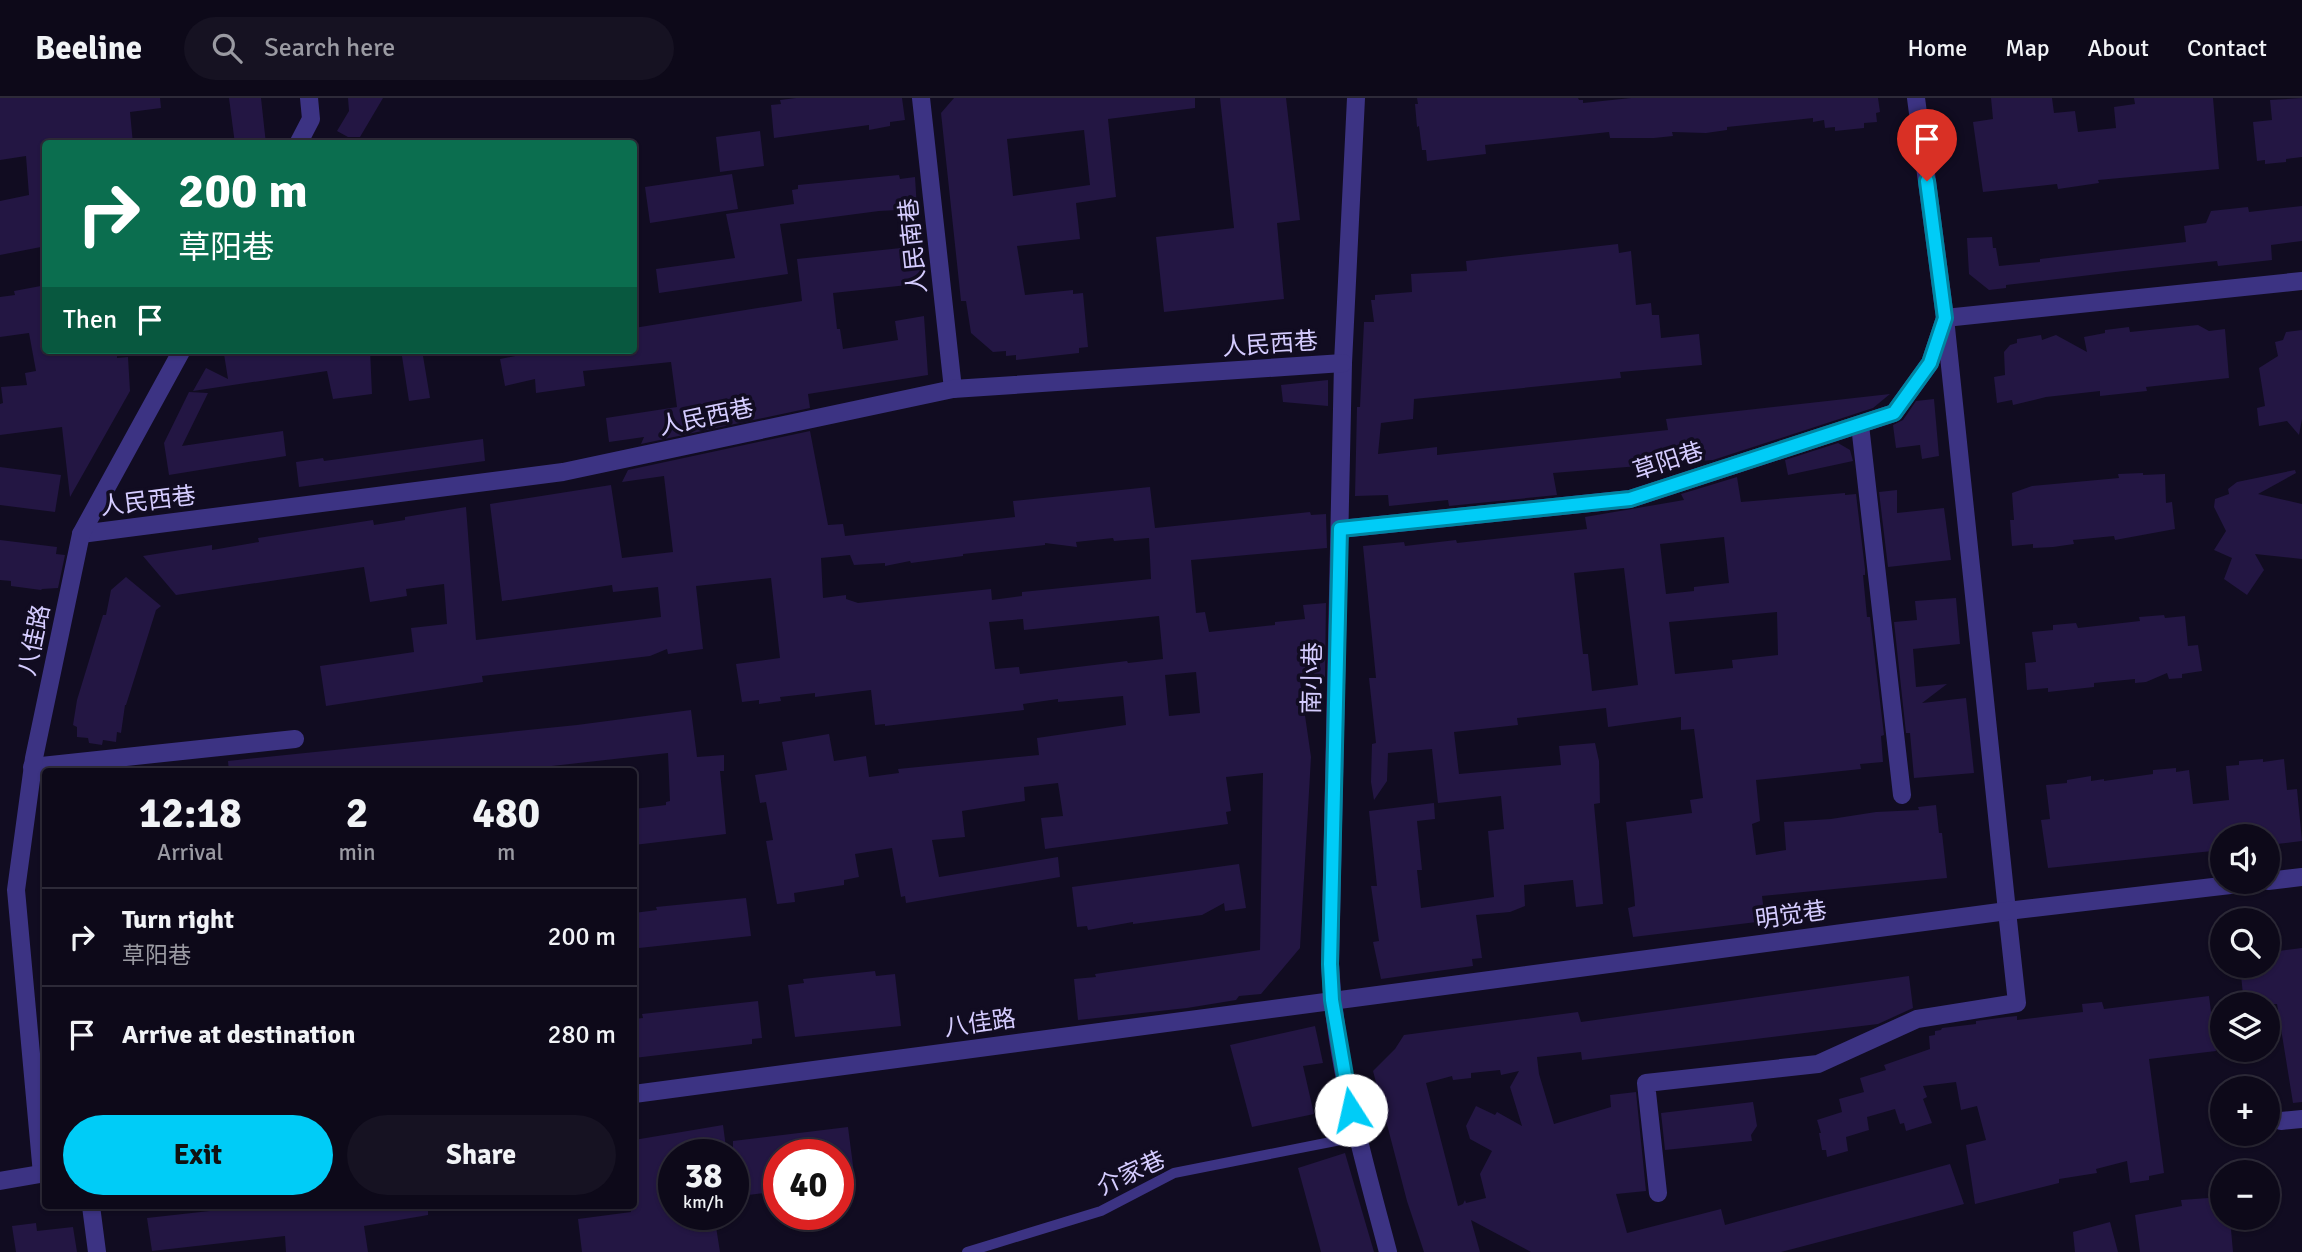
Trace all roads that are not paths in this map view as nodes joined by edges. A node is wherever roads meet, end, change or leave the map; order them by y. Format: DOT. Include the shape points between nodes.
graph roads {
  1 [pos="309,98"];
  2 [pos="921,98"];
  3 [pos="1356,98"];
  4 [pos="1916,98"];
  5 [pos="300,140"];
  6 [pos="2302,281"];
  7 [pos="1945,318"];
  8 [pos="180,354"];
  9 [pos="1343,363"];
  10 [pos="953,389"];
  11 [pos="1860,425"];
  12 [pos="1340,529"];
  13 [pos="81,534"];
  14 [pos="295,739"];
  15 [pos="32,767"];
  16 [pos="1902,795"];
  17 [pos="2302,877"];
  18 [pos="2280,880"];
  19 [pos="2210,887"];
  20 [pos="2007,911"];
  21 [pos="1332,1000"];
  22 [pos="637,1094"];
  23 [pos="2302,1119"];
  24 [pos="2281,1121"];
  25 [pos="1356,1137"];
  26 [pos="42,1153"];
  27 [pos="42,1173"];
  28 [pos="0,1181"];
  29 [pos="1658,1193"];
  30 [pos="91,1209"];
  31 [pos="97,1252"];
  32 [pos="967,1252"];
  33 [pos="1388,1252"];
  1 -- 5 [label="street" via="312,119"];
  2 -- 10 [label="street, 人民南巷"];
  3 -- 9 [label="street, 南小巷"];
  4 -- 7 [label="street, 草阳巷"];
  6 -- 7 [label="street"];
  7 -- 11 [label="street, 草阳巷" via="1930,363 1894,413"];
  7 -- 20 [label="street, 草阳巷"];
  8 -- 13 [label="street, 八佳路"];
  9 -- 10 [label="street, 人民西巷"];
  9 -- 12 [label="street, 南小巷"];
  10 -- 13 [label="street, 人民西巷" via="563,472"];
  11 -- 12 [label="street, 草阳巷" via="1630,499"];
  11 -- 16 [label="street"];
  12 -- 21 [label="street, 南小巷"];
  13 -- 15 [label="street, 八佳路"];
  14 -- 15 [label="street"];
  15 -- 26 [label="street, 八佳路" via="16,890"];
  17 -- 18 [label="street"];
  19 -- 20 [label="street, 明觉巷"];
  20 -- 21 [label="street, 明觉巷"];
  20 -- 29 [label="street, 草阳巷" via="2017,1003 1917,1019 1818,1063 1646,1083"];
  21 -- 22 [label="street, 八佳路"];
  21 -- 25 [label="street, 南小巷"];
  23 -- 24 [label="street"];
  25 -- 32 [label="lane, 介家巷" via="1174,1173 1101,1211"];
  25 -- 33 [label="street, 南小巷"];
  27 -- 28 [label="street, 八佳路"];
  30 -- 31 [label="street"];
}
